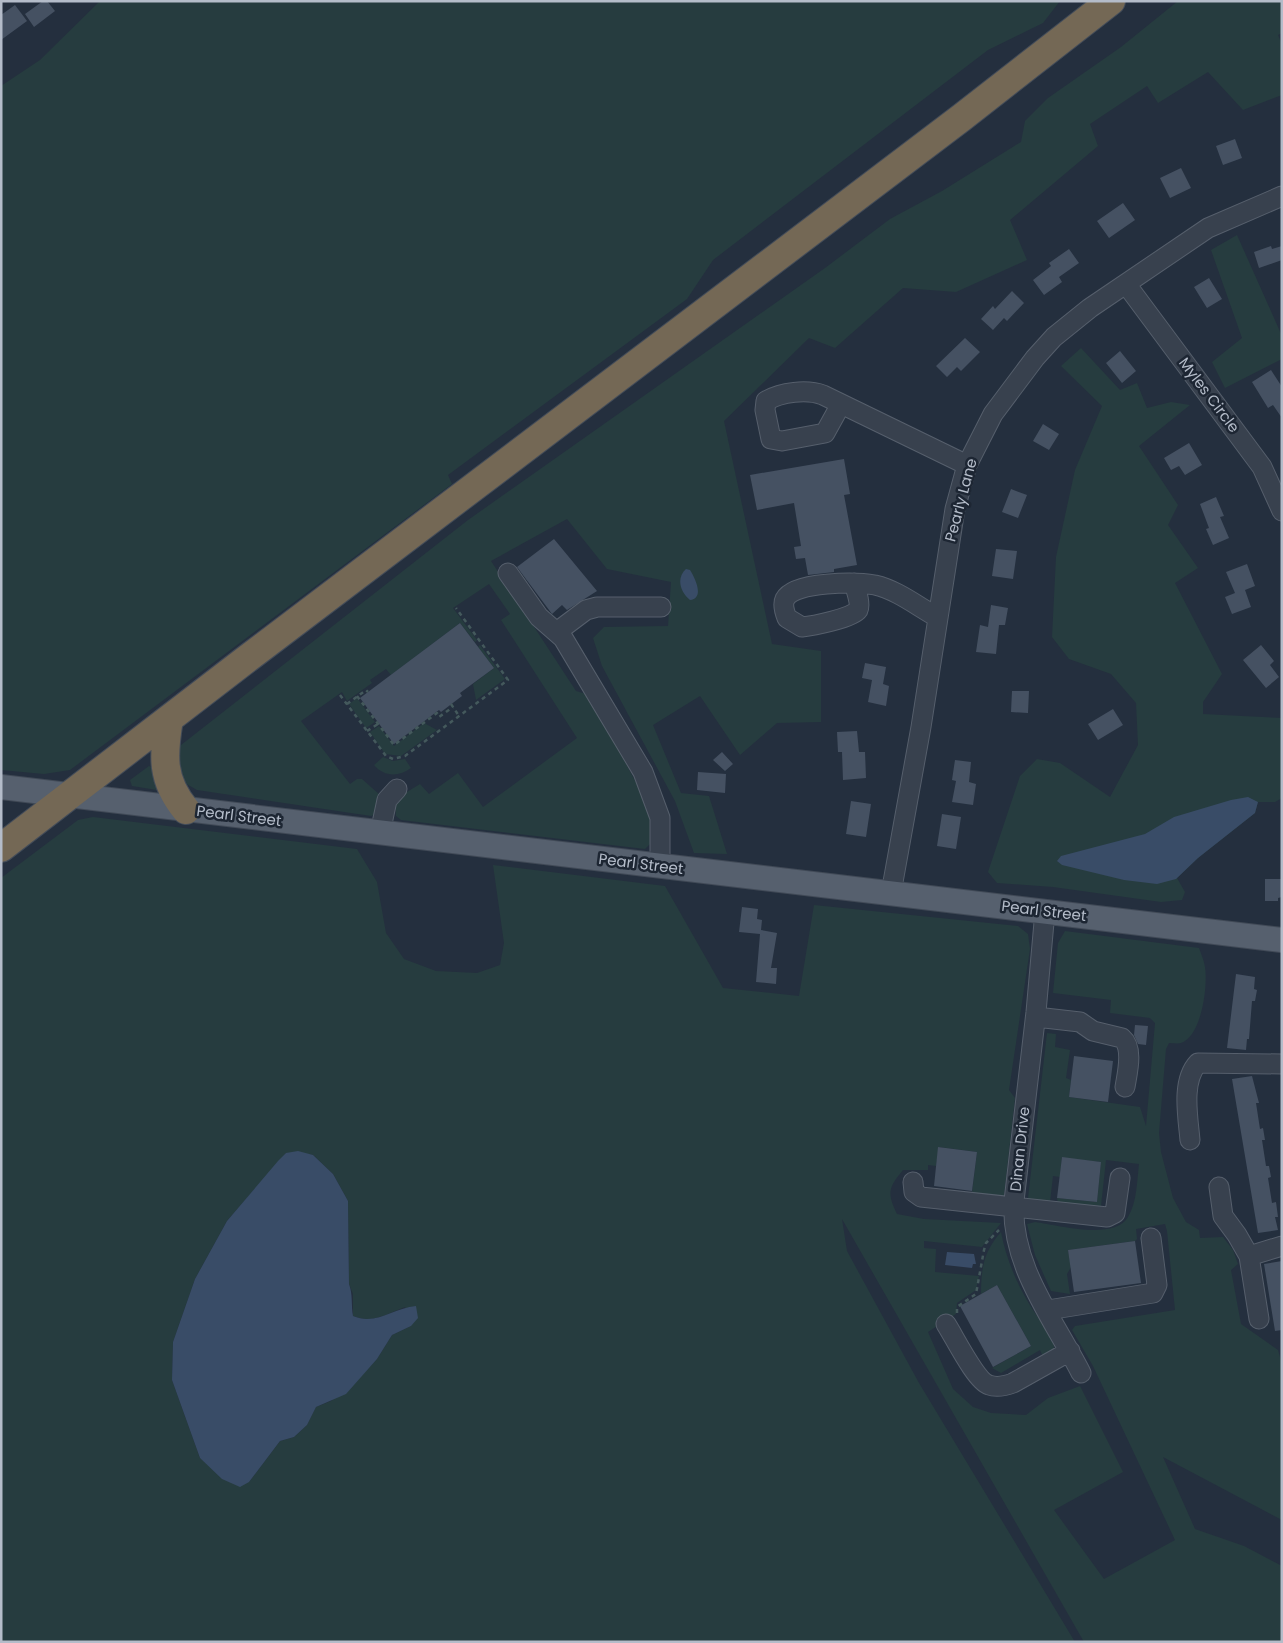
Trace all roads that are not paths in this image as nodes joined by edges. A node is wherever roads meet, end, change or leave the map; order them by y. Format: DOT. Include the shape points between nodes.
graph roads {
  1 [pos="1111,1"];
  2 [pos="1282,196"];
  3 [pos="1126,284"];
  4 [pos="841,404"];
  5 [pos="967,465"];
  6 [pos="1282,511"];
  7 [pos="508,573"];
  8 [pos="854,583"];
  9 [pos="661,607"];
  10 [pos="937,617"];
  11 [pos="558,631"];
  12 [pos="169,719"];
  13 [pos="1,787"];
  14 [pos="397,789"];
  15 [pos="70,796"];
  16 [pos="186,810"];
  17 [pos="380,833"];
  18 [pos="1,848"];
  19 [pos="660,866"];
  20 [pos="891,893"];
  21 [pos="1045,911"];
  22 [pos="1282,940"];
  23 [pos="1036,1016"];
  24 [pos="1282,1064"];
  25 [pos="1125,1087"];
  26 [pos="1190,1140"];
  27 [pos="1120,1178"];
  28 [pos="913,1182"];
  29 [pos="1219,1187"];
  30 [pos="1014,1212"];
  31 [pos="1151,1238"];
  32 [pos="1282,1246"];
  33 [pos="1249,1256"];
  34 [pos="1048,1310"];
  35 [pos="952,1318"];
  36 [pos="1258,1319"];
  37 [pos="1070,1351"];
  38 [pos="1081,1372"];
  1 -- 12 [label="highway"];
  2 -- 3 [label="street, Pearly Lane" via="1208,228"];
  3 -- 5 [label="street, Pearly Lane" via="1054,337 1035,358 993,414"];
  3 -- 6 [label="street, Myles Circle" via="1262,467"];
  4 -- 5 [label="street"];
  5 -- 10 [label="street, Pearly Lane" via="955,509"];
  7 -- 11 [label="street" via="539,617"];
  8 -- 10 [label="street" via="888,590"];
  9 -- 11 [label="street" via="597,607 586,610"];
  10 -- 20 [label="street, Pearly Lane"];
  11 -- 19 [label="street" via="643,772 660,818"];
  12 -- 15 [label="highway"];
  12 -- 16 [label="highway" via="164,762 173,790"];
  13 -- 15 [label="main road, Pearl Street"];
  14 -- 17 [label="street" via="387,800"];
  15 -- 16 [label="main road, Pearl Street"];
  15 -- 18 [label="highway"];
  16 -- 17 [label="main road, Pearl Street"];
  17 -- 19 [label="main road, Pearl Street"];
  19 -- 20 [label="main road, Pearl Street"];
  20 -- 21 [label="main road, Pearl Street"];
  21 -- 22 [label="main road, Pearl Street"];
  21 -- 23 [label="street, Dinan Drive"];
  23 -- 25 [label="street" via="1080,1022 1093,1031 1122,1038 1128,1046"];
  23 -- 30 [label="street, Dinan Drive"];
  24 -- 26 [label="street" via="1198,1063 1190,1075"];
  27 -- 30 [label="street" via="1117,1207 1111,1216"];
  28 -- 30 [label="street" via="914,1192 921,1197"];
  29 -- 33 [label="street" via="1222,1216 1238,1235"];
  30 -- 34 [label="street, Dinan Drive" via="1021,1258"];
  31 -- 34 [label="street" via="1157,1285 1153,1293"];
  32 -- 33 [label="street"];
  33 -- 36 [label="street"];
  34 -- 37 [label="street, Dinan Drive"];
  35 -- 37 [label="street" via="979,1377 989,1385 1005,1386"];
  37 -- 38 [label="street, Dinan Drive"];
}
